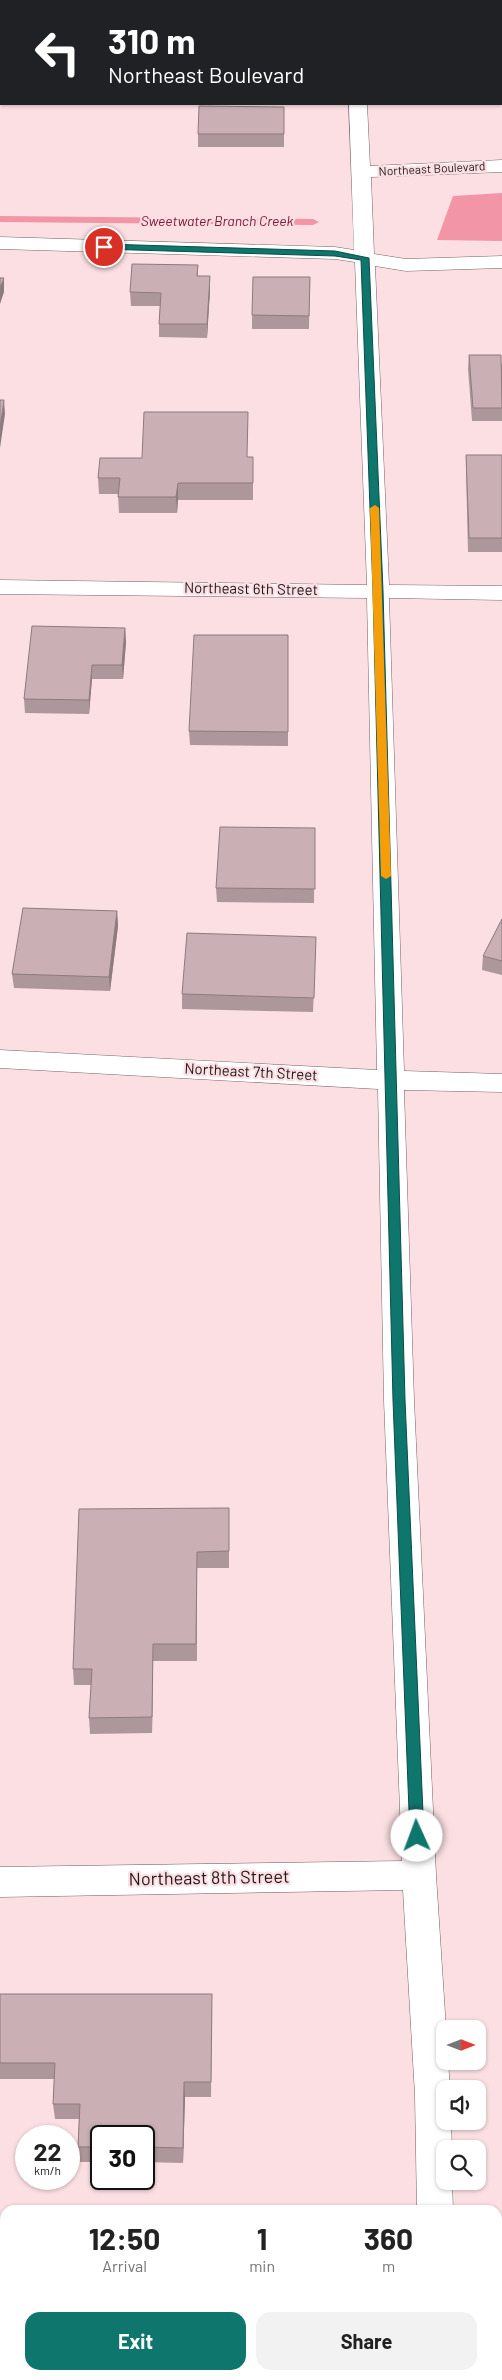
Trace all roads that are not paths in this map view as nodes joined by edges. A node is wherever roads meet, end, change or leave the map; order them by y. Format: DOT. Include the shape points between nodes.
graph roads {
  1 [pos="358,105"];
  2 [pos="502,166"];
  3 [pos="362,172"];
  4 [pos="0,243"];
  5 [pos="365,258"];
  6 [pos="502,262"];
  7 [pos="0,587"];
  8 [pos="378,591"];
  9 [pos="502,592"];
  10 [pos="0,1059"];
  11 [pos="391,1080"];
  12 [pos="502,1083"];
  13 [pos="419,1875"];
  14 [pos="0,1882"];
  15 [pos="435,2205"];
  1 -- 3 [label="street"];
  2 -- 3 [label="street, Northeast Boulevard"];
  3 -- 5 [label="street"];
  4 -- 5 [label="street" via="335,253"];
  5 -- 6 [label="street" via="406,265"];
  5 -- 8 [label="street"];
  7 -- 8 [label="street, Northeast 6th Street"];
  8 -- 9 [label="street, Northeast 6th Street"];
  8 -- 11 [label="street"];
  10 -- 11 [label="street, Northeast 7th Street"];
  11 -- 12 [label="street, Northeast 7th Street"];
  11 -- 13 [label="street" via="399,1400"];
  13 -- 14 [label="street, Northeast 8th Street"];
  13 -- 15 [label="street" via="433,2095"];
}
